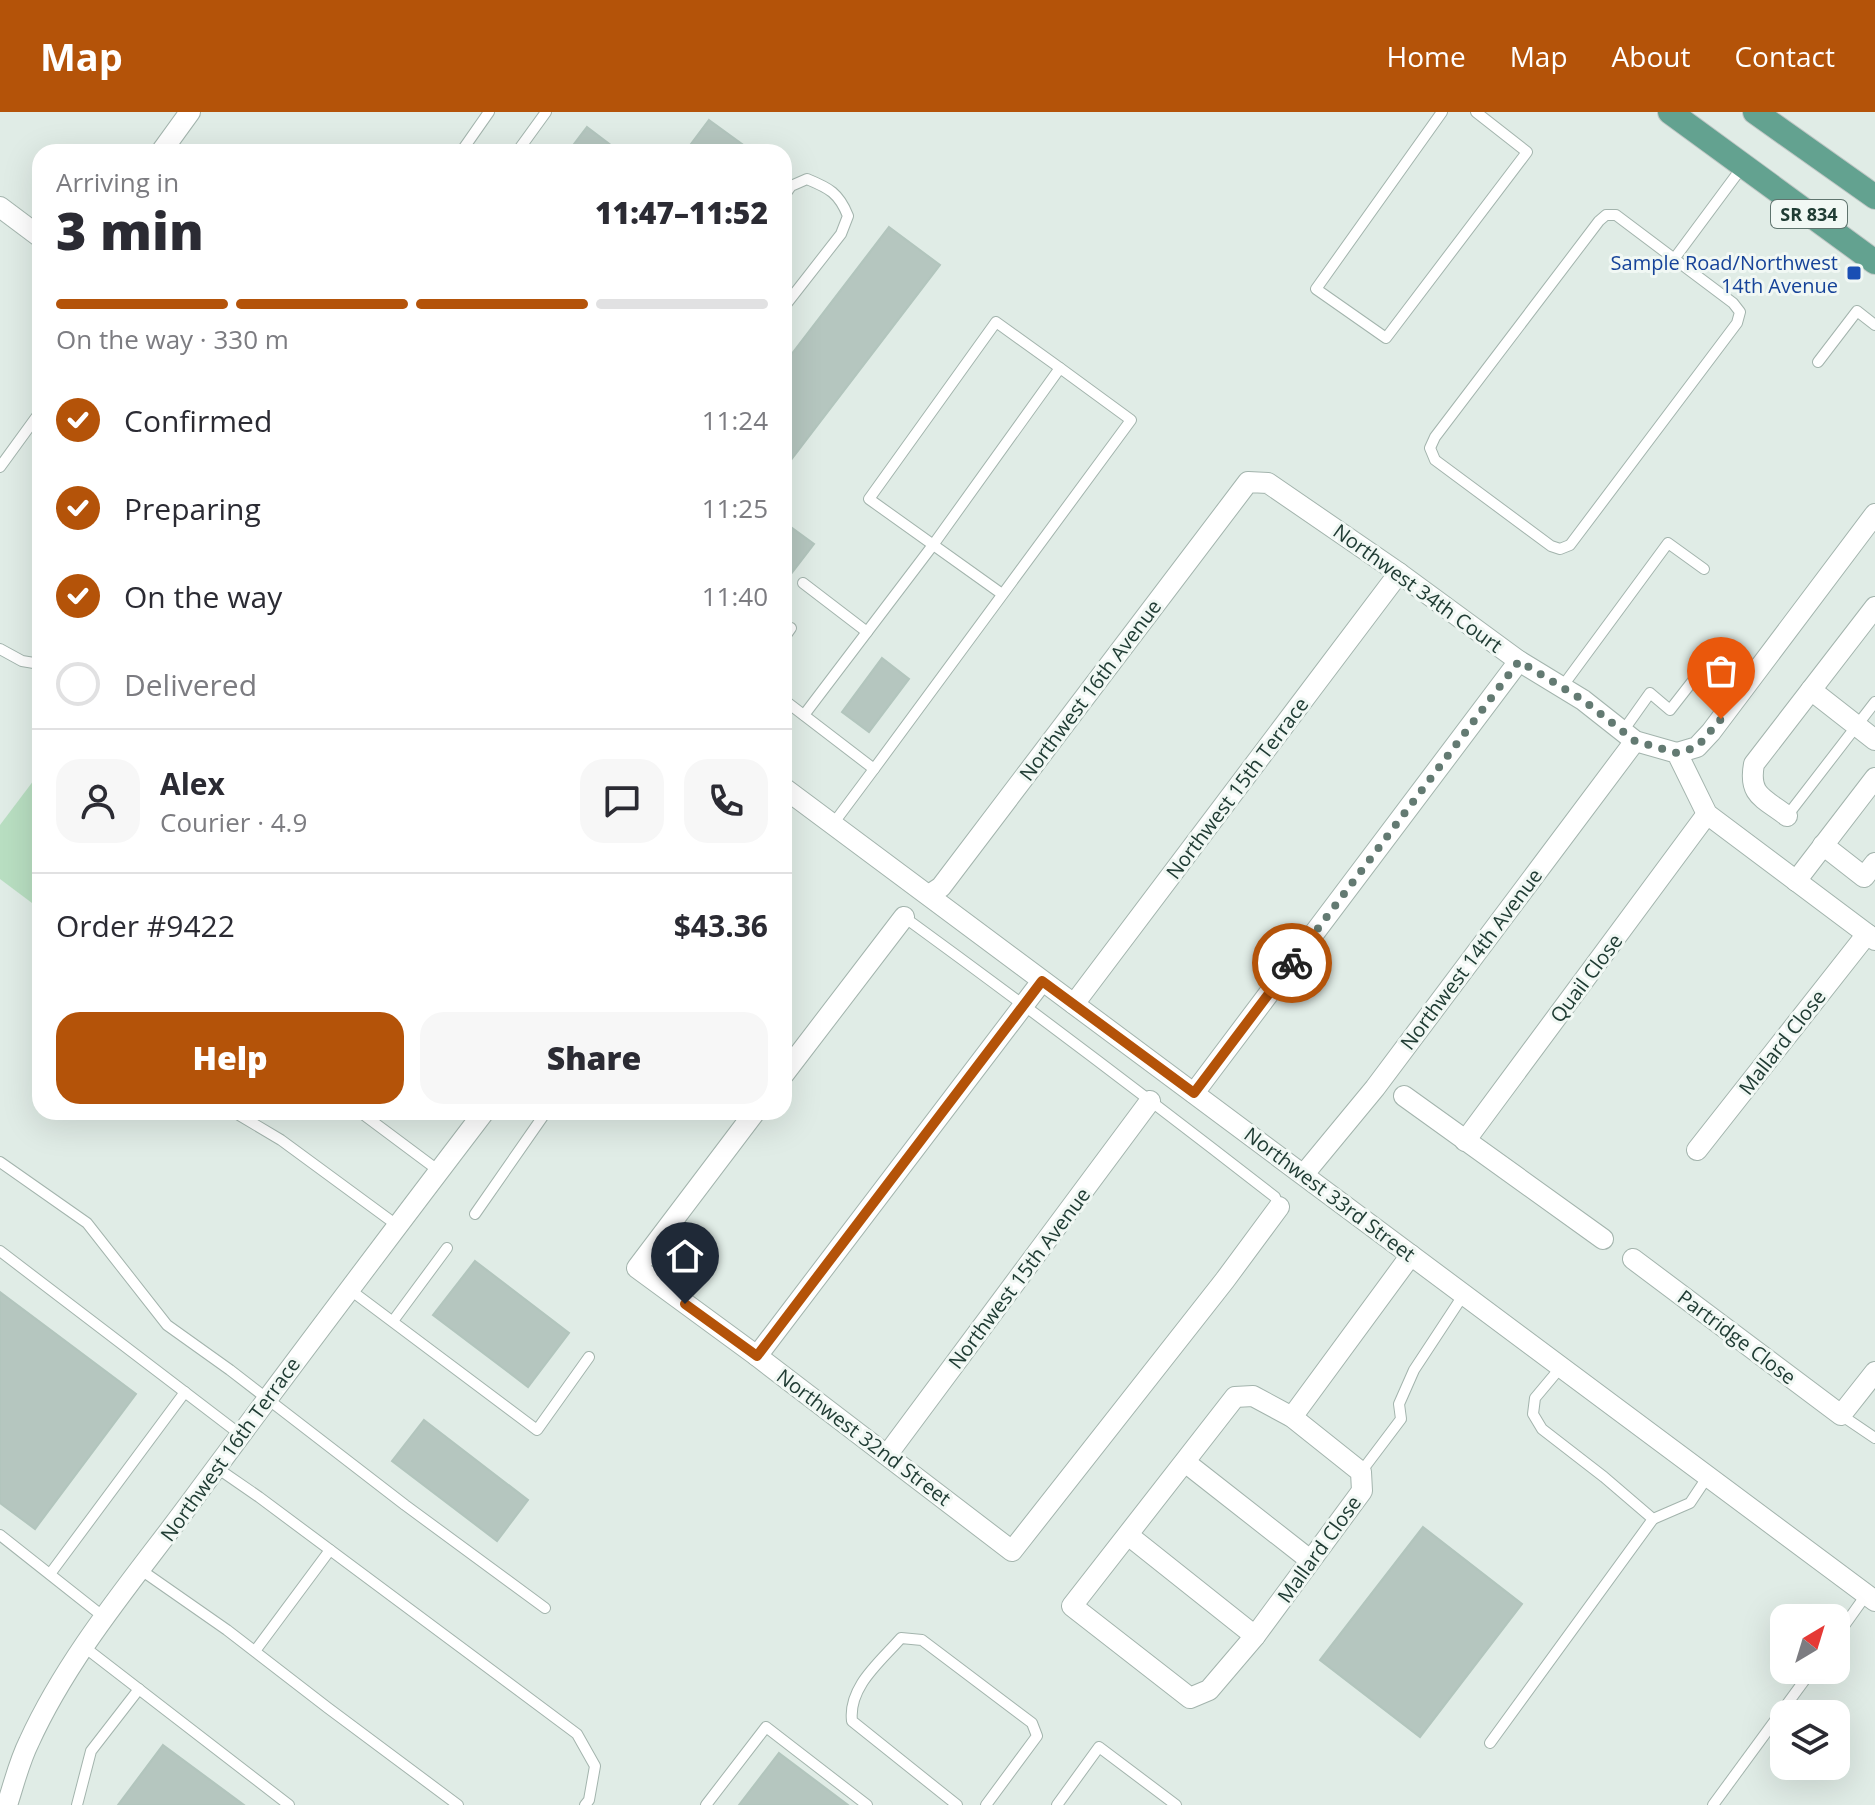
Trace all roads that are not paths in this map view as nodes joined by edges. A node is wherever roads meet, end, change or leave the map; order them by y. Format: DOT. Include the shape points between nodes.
graph roads {
  1 [pos="190,112"];
  2 [pos="489,112"];
  3 [pos="546,112"];
  4 [pos="1442,112"];
  5 [pos="1476,112"];
  6 [pos="1670,112"];
  7 [pos="1755,112"];
  8 [pos="167,144"];
  9 [pos="467,144"];
  10 [pos="523,144"];
  11 [pos="1743,166"];
  12 [pos="792,188"];
  13 [pos="1875,197"];
  14 [pos="0,207"];
  15 [pos="32,231"];
  16 [pos="1674,259"];
  17 [pos="1875,262"];
  18 [pos="792,297"];
  19 [pos="1875,325"];
  20 [pos="1818,362"];
  21 [pos="1060,368"];
  22 [pos="32,423"];
  23 [pos="0,467"];
  24 [pos="1248,482"];
  25 [pos="1875,514"];
  26 [pos="933,545"];
  27 [pos="1704,569"];
  28 [pos="1399,573"];
  29 [pos="803,583"];
  30 [pos="1002,594"];
  31 [pos="1875,607"];
  32 [pos="867,632"];
  33 [pos="0,649"];
  34 [pos="1519,661"];
  35 [pos="32,663"];
  36 [pos="1562,687"];
  37 [pos="1811,690"];
  38 [pos="1875,702"];
  39 [pos="792,706"];
  40 [pos="1731,706"];
  41 [pos="804,715"];
  42 [pos="1857,726"];
  43 [pos="1629,736"];
  44 [pos="1875,740"];
  45 [pos="1677,753"];
  46 [pos="874,769"];
  47 [pos="1875,778"];
  48 [pos="792,794"];
  49 [pos="1707,814"];
  50 [pos="1787,816"];
  51 [pos="833,824"];
  52 [pos="1823,845"];
  53 [pos="1875,863"];
  54 [pos="1796,881"];
  55 [pos="929,895"];
  56 [pos="904,917"];
  57 [pos="1871,937"];
  58 [pos="1042,981"];
  59 [pos="1024,1004"];
  60 [pos="1074,1004"];
  61 [pos="792,1064"];
  62 [pos="1194,1093"];
  63 [pos="1404,1096"];
  64 [pos="1150,1101"];
  65 [pos="247,1120"];
  66 [pos="371,1120"];
  67 [pos="478,1120"];
  68 [pos="540,1120"];
  69 [pos="749,1120"];
  70 [pos="1465,1141"];
  71 [pos="1697,1150"];
  72 [pos="0,1162"];
  73 [pos="439,1171"];
  74 [pos="1304,1174"];
  75 [pos="1279,1207"];
  76 [pos="475,1214"];
  77 [pos="398,1226"];
  78 [pos="1603,1239"];
  79 [pos="447,1248"];
  80 [pos="0,1251"];
  81 [pos="1411,1255"];
  82 [pos="1633,1259"];
  83 [pos="349,1289"];
  84 [pos="1464,1294"];
  85 [pos="393,1321"];
  86 [pos="757,1356"];
  87 [pos="589,1357"];
  88 [pos="1561,1367"];
  89 [pos="1875,1372"];
  90 [pos="185,1392"];
  91 [pos="268,1400"];
  92 [pos="1841,1415"];
  93 [pos="1292,1417"];
  94 [pos="241,1435"];
  95 [pos="1875,1438"];
  96 [pos="887,1455"];
  97 [pos="1185,1462"];
  98 [pos="217,1468"];
  99 [pos="1361,1472"];
  100 [pos="1708,1476"];
  101 [pos="1653,1519"];
  102 [pos="0,1535"];
  103 [pos="1128,1535"];
  104 [pos="330,1550"];
  105 [pos="1310,1560"];
  106 [pos="141,1570"];
  107 [pos="50,1574"];
  108 [pos="1871,1598"];
  109 [pos="545,1608"];
  110 [pos="105,1618"];
  111 [pos="1850,1621"];
  112 [pos="1255,1636"];
  113 [pos="83,1646"];
  114 [pos="255,1651"];
  115 [pos="1802,1684"];
  116 [pos="139,1689"];
  117 [pos="1490,1743"];
  118 [pos="7,1805"];
  119 [pos="77,1805"];
  120 [pos="289,1805"];
  121 [pos="458,1805"];
  122 [pos="585,1805"];
  123 [pos="706,1805"];
  124 [pos="867,1805"];
  125 [pos="957,1805"];
  126 [pos="986,1805"];
  127 [pos="1057,1805"];
  128 [pos="1176,1805"];
  129 [pos="1713,1805"];
  1 -- 8 [label="street"];
  2 -- 9 [label="lane"];
  3 -- 10 [label="lane"];
  4 -- 5 [label="lane" via="1316,289 1386,338 1527,152"];
  6 -- 11 [label="main road, SR 834"];
  7 -- 13 [label="main road, SR 834"];
  11 -- 16 [label="lane"];
  11 -- 17 [label="main road, SR 834"];
  12 -- 18 [label="lane" via="807,179 829,188 848,216 841,234"];
  14 -- 15 [label="street"];
  16 -- 16 [label="lane" via="1616,215 1606,215 1435,437 1430,448 1435,460 1551,546 1570,545 1737,323 1740,312 1733,303"];
  19 -- 20 [label="lane" via="1857,311"];
  21 -- 26 [label="lane"];
  21 -- 26 [label="lane" via="996,322 869,499"];
  21 -- 30 [label="lane" via="1131,420"];
  22 -- 23 [label="lane"];
  24 -- 28 [label="street, Northwest 34th Court" via="1268,483"];
  24 -- 55 [label="street, Northwest 16th Avenue" via="941,887"];
  25 -- 40 [label="street"];
  26 -- 30 [label="lane"];
  26 -- 32 [label="lane"];
  27 -- 36 [label="lane" via="1668,543"];
  28 -- 34 [label="street, Northwest 34th Court"];
  28 -- 60 [label="street, Northwest 15th Terrace"];
  29 -- 32 [label="lane"];
  30 -- 46 [label="lane"];
  31 -- 37 [label="street"];
  32 -- 41 [label="lane"];
  33 -- 35 [label="lane"];
  34 -- 36 [label="street, Northwest 34th Court"];
  34 -- 62 [label="street"];
  36 -- 43 [label="street, Northwest 34th Court"];
  37 -- 42 [label="street"];
  37 -- 50 [label="street" via="1752,772 1755,791"];
  38 -- 42 [label="lane"];
  39 -- 41 [label="lane"];
  40 -- 43 [label="lane" via="1695,678 1670,710 1650,693"];
  40 -- 45 [label="street" via="1697,747"];
  41 -- 46 [label="lane"];
  42 -- 44 [label="street"];
  42 -- 50 [label="lane"];
  43 -- 45 [label="street, Northwest 34th Court"];
  43 -- 74 [label="street, Northwest 14th Avenue" via="1375,1088"];
  45 -- 49 [label="street"];
  46 -- 51 [label="lane"];
  47 -- 52 [label="street"];
  48 -- 51 [label="street, Northwest 33rd Street"];
  49 -- 54 [label="street"];
  49 -- 70 [label="street, Quail Close"];
  51 -- 55 [label="street, Northwest 33rd Street"];
  52 -- 53 [label="street" via="1864,877"];
  52 -- 54 [label="street"];
  54 -- 57 [label="street"];
  55 -- 58 [label="street, Northwest 33rd Street"];
  56 -- 59 [label="lane"];
  56 -- 61 [label="street"];
  57 -- 71 [label="street, Mallard Close"];
  58 -- 59 [label="street"];
  58 -- 60 [label="street, Northwest 33rd Street"];
  59 -- 64 [label="lane"];
  59 -- 86 [label="street"];
  60 -- 62 [label="street, Northwest 33rd Street"];
  62 -- 74 [label="street, Northwest 33rd Street"];
  63 -- 70 [label="street"];
  64 -- 75 [label="lane" via="1275,1197"];
  64 -- 96 [label="street, Northwest 15th Avenue"];
  65 -- 77 [label="lane"];
  66 -- 73 [label="lane"];
  67 -- 73 [label="street, Northwest 16th Terrace"];
  68 -- 76 [label="lane"];
  69 -- 86 [label="street, Northwest 32nd Street" via="637,1268"];
  70 -- 78 [label="street"];
  72 -- 91 [label="lane" via="87,1223 167,1325"];
  73 -- 77 [label="street, Northwest 16th Terrace"];
  74 -- 81 [label="street, Northwest 33rd Street"];
  75 -- 96 [label="street, Northwest 32nd Street" via="1012,1551"];
  77 -- 83 [label="street, Northwest 16th Terrace"];
  79 -- 85 [label="lane"];
  80 -- 90 [label="lane"];
  81 -- 84 [label="street, Northwest 33rd Street"];
  81 -- 93 [label="street"];
  82 -- 92 [label="street, Partridge Close"];
  83 -- 85 [label="lane"];
  83 -- 91 [label="street, Northwest 16th Terrace"];
  84 -- 88 [label="street, Northwest 33rd Street"];
  84 -- 99 [label="lane" via="1414,1370 1399,1404 1401,1419"];
  85 -- 87 [label="lane" via="537,1430"];
  86 -- 96 [label="street, Northwest 32nd Street"];
  88 -- 100 [label="street, Northwest 33rd Street"];
  88 -- 101 [label="lane" via="1535,1398 1533,1414 1542,1429"];
  89 -- 92 [label="street"];
  90 -- 94 [label="lane"];
  90 -- 107 [label="lane"];
  91 -- 94 [label="street, Northwest 16th Terrace"];
  91 -- 109 [label="lane"];
  92 -- 95 [label="lane"];
  93 -- 97 [label="street, Mallard Close" via="1253,1396 1235,1397"];
  93 -- 99 [label="street, Mallard Close"];
  94 -- 98 [label="street, Northwest 16th Terrace"];
  97 -- 103 [label="street, Mallard Close"];
  97 -- 105 [label="street"];
  98 -- 104 [label="lane"];
  98 -- 106 [label="street, Northwest 16th Terrace"];
  99 -- 105 [label="street, Mallard Close" via="1362,1491"];
  100 -- 101 [label="lane" via="1690,1503"];
  100 -- 108 [label="street, Northwest 33rd Street"];
  101 -- 117 [label="lane"];
  102 -- 107 [label="lane"];
  103 -- 112 [label="street"];
  103 -- 112 [label="street, Mallard Close" via="1072,1606 1190,1698 1209,1690"];
  104 -- 114 [label="lane"];
  104 -- 122 [label="lane" via="577,1734 595,1766"];
  105 -- 112 [label="street, Mallard Close"];
  106 -- 110 [label="street, Northwest 16th Terrace"];
  106 -- 114 [label="lane"];
  107 -- 110 [label="lane"];
  108 -- 111 [label="lane"];
  110 -- 113 [label="street, Northwest 16th Terrace"];
  113 -- 116 [label="lane"];
  113 -- 118 [label="street, Northwest 16th Terrace" via="27,1744"];
  114 -- 121 [label="lane"];
  115 -- 129 [label="lane"];
  116 -- 119 [label="lane" via="91,1751"];
  116 -- 120 [label="lane"];
  123 -- 124 [label="lane" via="766,1727"];
  125 -- 126 [label="lane" via="852,1721 857,1689 901,1638 922,1640 1032,1723 1037,1736"];
  127 -- 128 [label="lane" via="1099,1747"];
}
